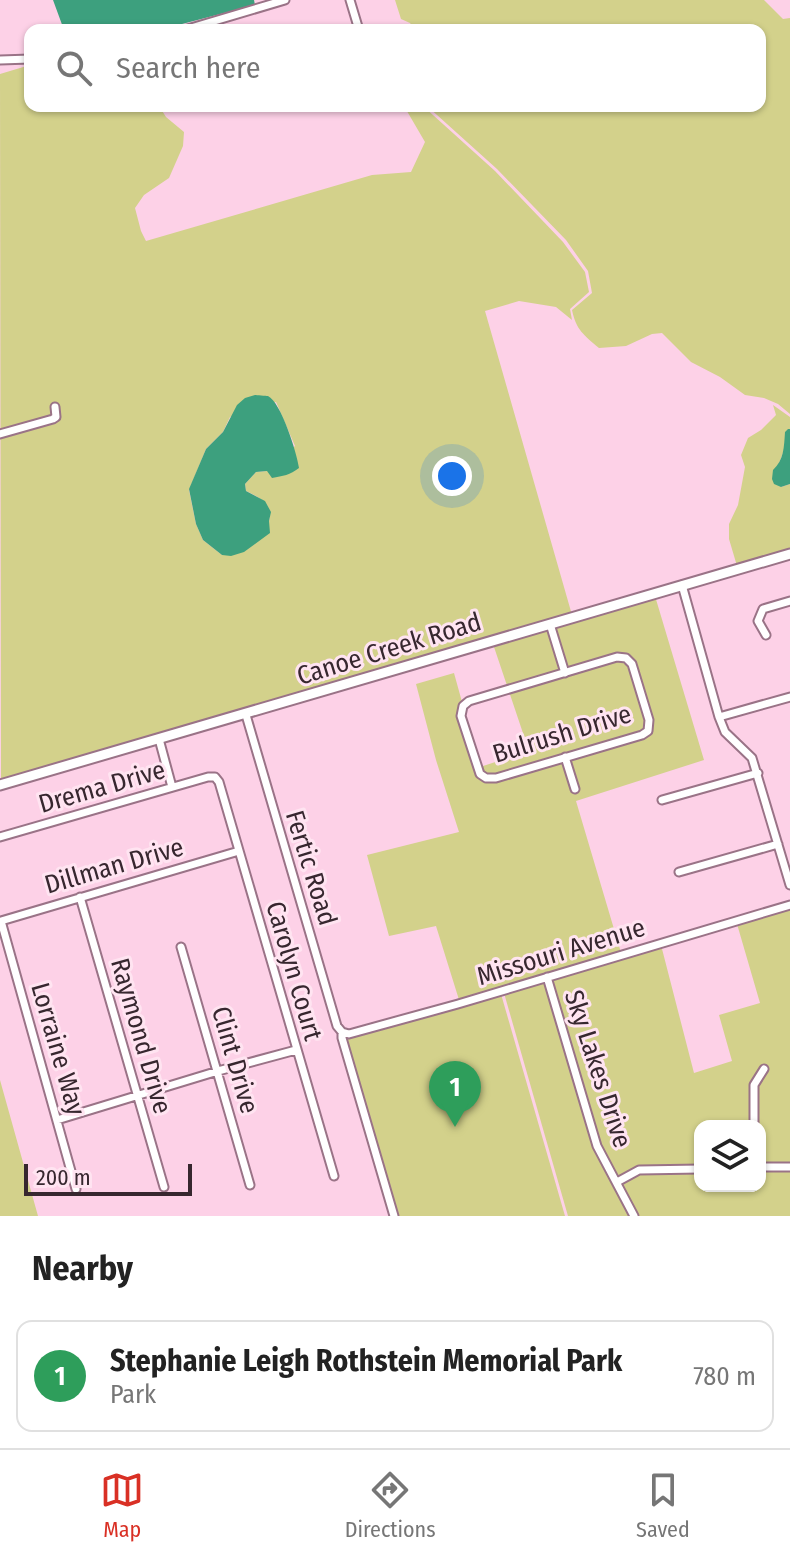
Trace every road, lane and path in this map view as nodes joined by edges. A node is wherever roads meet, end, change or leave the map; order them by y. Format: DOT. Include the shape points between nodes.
graph roads {
  1 [pos="285,0"];
  2 [pos="350,0"];
  3 [pos="204,24"];
  4 [pos="357,24"];
  5 [pos="24,59"];
  6 [pos="0,60"];
  7 [pos="55,407"];
  8 [pos="0,434"];
  9 [pos="790,554"];
  10 [pos="682,585"];
  11 [pos="790,601"];
  12 [pos="550,624"];
  13 [pos="766,635"];
  14 [pos="565,673"];
  15 [pos="790,697"];
  16 [pos="246,715"];
  17 [pos="719,717"];
  18 [pos="159,739"];
  19 [pos="565,757"];
  20 [pos="758,773"];
  21 [pos="215,777"];
  22 [pos="0,785"];
  23 [pos="172,787"];
  24 [pos="575,789"];
  25 [pos="662,800"];
  26 [pos="0,837"];
  27 [pos="778,844"];
  28 [pos="239,851"];
  29 [pos="679,872"];
  30 [pos="790,885"];
  31 [pos="80,897"];
  32 [pos="790,905"];
  33 [pos="1,921"];
  34 [pos="181,947"];
  35 [pos="547,977"];
  36 [pos="342,1032"];
  37 [pos="296,1050"];
  38 [pos="764,1069"];
  39 [pos="218,1071"];
  40 [pos="137,1096"];
  41 [pos="57,1120"];
  42 [pos="754,1120"];
  43 [pos="766,1167"];
  44 [pos="790,1167"];
  45 [pos="694,1169"];
  46 [pos="334,1176"];
  47 [pos="617,1182"];
  48 [pos="250,1185"];
  49 [pos="164,1187"];
  50 [pos="76,1189"];
  51 [pos="394,1216"];
  52 [pos="634,1216"];
  1 -- 3 [label="street"];
  2 -- 4 [label="street"];
  5 -- 6 [label="street"];
  7 -- 8 [label="street" via="53,419"];
  9 -- 10 [label="main road, Canoe Creek Road"];
  10 -- 12 [label="main road, Canoe Creek Road"];
  10 -- 17 [label="street"];
  11 -- 13 [label="street" via="763,609 758,621"];
  12 -- 14 [label="street"];
  12 -- 16 [label="main road, Canoe Creek Road"];
  14 -- 19 [label="street, Bulrush Drive" via="626,658 649,720 642,735"];
  14 -- 19 [label="street, Bulrush Drive" via="469,701 461,716 480,774 486,778"];
  15 -- 17 [label="street"];
  16 -- 18 [label="main road, Canoe Creek Road"];
  16 -- 36 [label="street, Fertic Road"];
  17 -- 20 [label="street"];
  18 -- 22 [label="main road, Canoe Creek Road"];
  18 -- 23 [label="street"];
  19 -- 24 [label="street"];
  20 -- 25 [label="street"];
  20 -- 27 [label="street"];
  21 -- 23 [label="street, Drema Drive"];
  21 -- 28 [label="street, Carolyn Court"];
  23 -- 26 [label="street, Drema Drive"];
  27 -- 29 [label="street"];
  27 -- 30 [label="street"];
  28 -- 31 [label="street, Dillman Drive"];
  28 -- 37 [label="street, Carolyn Court"];
  31 -- 33 [label="street, Dillman Drive"];
  31 -- 40 [label="street, Raymond Drive"];
  32 -- 35 [label="street, Missouri Avenue"];
  33 -- 41 [label="street, Lorraine Way"];
  34 -- 39 [label="street, Clint Drive"];
  35 -- 36 [label="street, Missouri Avenue"];
  35 -- 47 [label="street, Sky Lakes Drive" via="597,1146"];
  36 -- 51 [label="street, Fertic Road"];
  37 -- 39 [label="street"];
  37 -- 46 [label="street, Carolyn Court"];
  38 -- 42 [label="street" via="754,1085"];
  39 -- 40 [label="street"];
  39 -- 48 [label="street, Clint Drive"];
  40 -- 41 [label="street"];
  40 -- 49 [label="street, Raymond Drive"];
  41 -- 50 [label="street, Lorraine Way"];
  43 -- 44 [label="street"];
  45 -- 47 [label="street" via="639,1170"];
  47 -- 52 [label="street, Sky Lakes Drive"];
}
